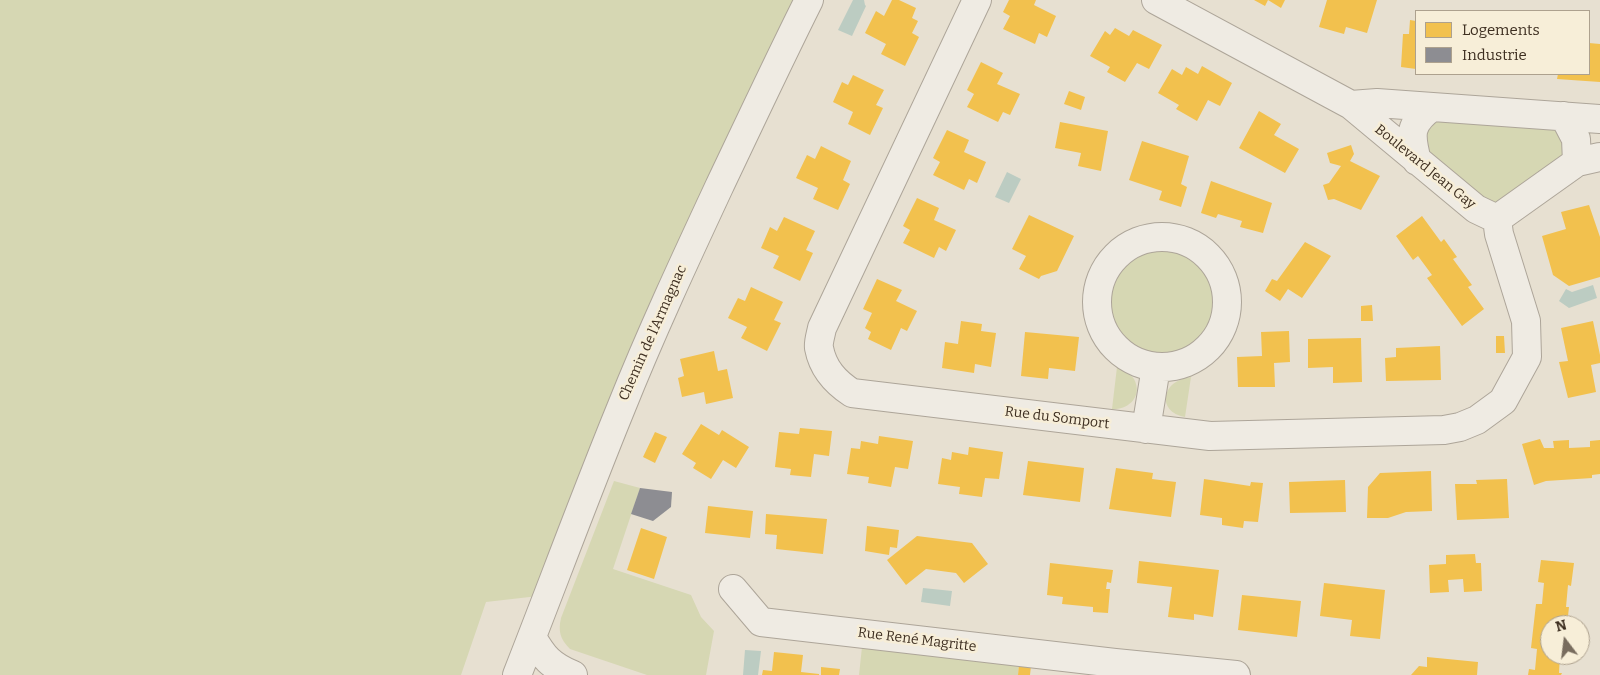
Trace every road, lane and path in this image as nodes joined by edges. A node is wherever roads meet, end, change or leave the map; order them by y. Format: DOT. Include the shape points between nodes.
graph roads {
  1 [pos="809,0"];
  2 [pos="977,0"];
  3 [pos="1156,0"];
  4 [pos="1351,105"];
  5 [pos="1419,106"];
  6 [pos="1564,116"];
  7 [pos="1600,119"];
  8 [pos="1389,138"];
  9 [pos="1589,160"];
  10 [pos="1417,161"];
  11 [pos="1496,218"];
  12 [pos="1156,367"];
  13 [pos="1146,429"];
  14 [pos="733,589"];
  15 [pos="532,637"];
  16 [pos="1113,669"];
  17 [pos="517,675"];
  18 [pos="535,675"];
  19 [pos="572,675"];
  20 [pos="1236,675"];
  1 -- 15 [label="street, Chemin de l'Armagnac" via="658,320"];
  2 -- 13 [label="street, Rue du Somport" via="822,328 819,347 825,366 837,383 852,392"];
  3 -- 4 [label="street, Boulevard Jean Gay"];
  4 -- 5 [label="street, Boulevard Jean Gay"];
  4 -- 8 [label="street, Boulevard Jean Gay"];
  5 -- 6 [label="street, Boulevard Jean Gay"];
  5 -- 8 [label="street" via="1394,112"];
  5 -- 10 [label="street" via="1421,115 1413,130"];
  6 -- 7 [label="street, Boulevard Jean Gay"];
  6 -- 9 [label="street"];
  8 -- 10 [label="street, Boulevard Jean Gay"];
  9 -- 11 [label="street"];
  10 -- 11 [label="street, Boulevard Jean Gay" via="1476,209"];
  11 -- 13 [label="street, Rue du Somport" via="1526,321 1527,357 1503,401 1477,420 1460,427 1424,430 1210,436"];
  12 -- 12 [label="street" via="1179,365 1200,356 1216,340 1226,320 1228,297 1223,275 1210,256 1191,243 1169,236 1146,238 1126,247 1109,263 1099,284 1097,307 1102,329 1115,348 1134,361"];
  12 -- 13 [label="street"];
  14 -- 16 [label="street, Rue René Magritte" via="761,622"];
  15 -- 17 [label="street, Chemin de l'Armagnac"];
  15 -- 18 [label="street" via="531,665"];
  15 -- 19 [label="street" via="541,654 557,668"];
  16 -- 20 [label="street, Rue René Magritte"];
}
